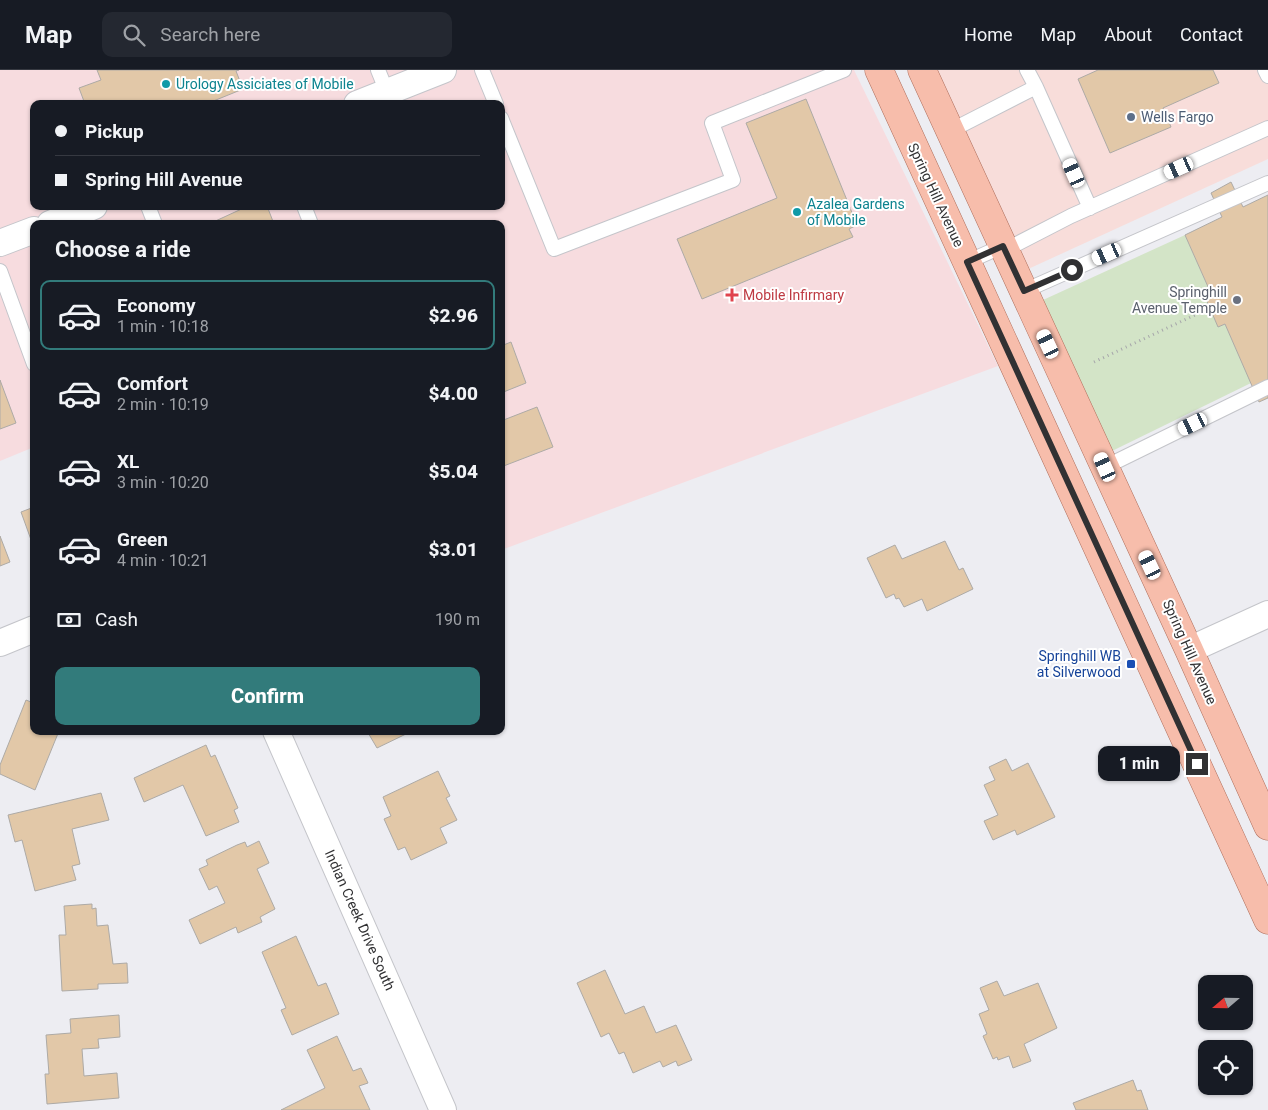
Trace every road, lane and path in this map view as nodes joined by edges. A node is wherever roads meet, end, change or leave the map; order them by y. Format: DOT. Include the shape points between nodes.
graph roads {
  1 [pos="443,70"];
  2 [pos="482,70"];
  3 [pos="844,70"];
  4 [pos="879,70"];
  5 [pos="922,70"];
  6 [pos="1027,70"];
  7 [pos="1265,70"];
  8 [pos="1268,76"];
  9 [pos="383,81"];
  10 [pos="1036,87"];
  11 [pos="362,100"];
  12 [pos="494,100"];
  13 [pos="505,128"];
  14 [pos="1268,128"];
  15 [pos="950,131"];
  16 [pos="1268,184"];
  17 [pos="1090,208"];
  18 [pos="84,210"];
  19 [pos="60,220"];
  20 [pos="30,232"];
  21 [pos="0,243"];
  22 [pos="1004,248"];
  23 [pos="967,262"];
  24 [pos="0,272"];
  25 [pos="1024,291"];
  26 [pos="1210,308"];
  27 [pos="30,353"];
  28 [pos="1094,362"];
  29 [pos="1268,387"];
  30 [pos="1105,467"];
  31 [pos="1268,614"];
  32 [pos="30,631"];
  33 [pos="0,643"];
  34 [pos="1189,650"];
  35 [pos="278,735"];
  36 [pos="1268,826"];
  37 [pos="1268,920"];
  38 [pos="443,1110"];
  1 -- 9 [label="street"];
  2 -- 12 [label="lane"];
  3 -- 13 [label="lane" via="712,123 734,180 554,249"];
  4 -- 23 [label="main road, Spring Hill Avenue"];
  5 -- 15 [label="main road, Spring Hill Avenue"];
  6 -- 10 [label="lane"];
  7 -- 8 [label="lane"];
  9 -- 11 [label="street"];
  10 -- 15 [label="lane"];
  10 -- 17 [label="lane"];
  14 -- 17 [label="lane"];
  15 -- 22 [label="main road, Spring Hill Avenue"];
  16 -- 25 [label="lane"];
  17 -- 22 [label="lane"];
  18 -- 19 [label="street"];
  20 -- 21 [label="street"];
  22 -- 23 [label="lane"];
  22 -- 25 [label="main road, Spring Hill Avenue"];
  23 -- 37 [label="main road, Spring Hill Avenue"];
  24 -- 27 [label="lane"];
  25 -- 30 [label="main road, Spring Hill Avenue"];
  26 -- 28 [label="path"];
  29 -- 30 [label="lane"];
  30 -- 34 [label="main road, Spring Hill Avenue"];
  31 -- 34 [label="street"];
  32 -- 33 [label="street"];
  34 -- 36 [label="main road, Spring Hill Avenue"];
  35 -- 38 [label="street, Indian Creek Drive South"];
}
